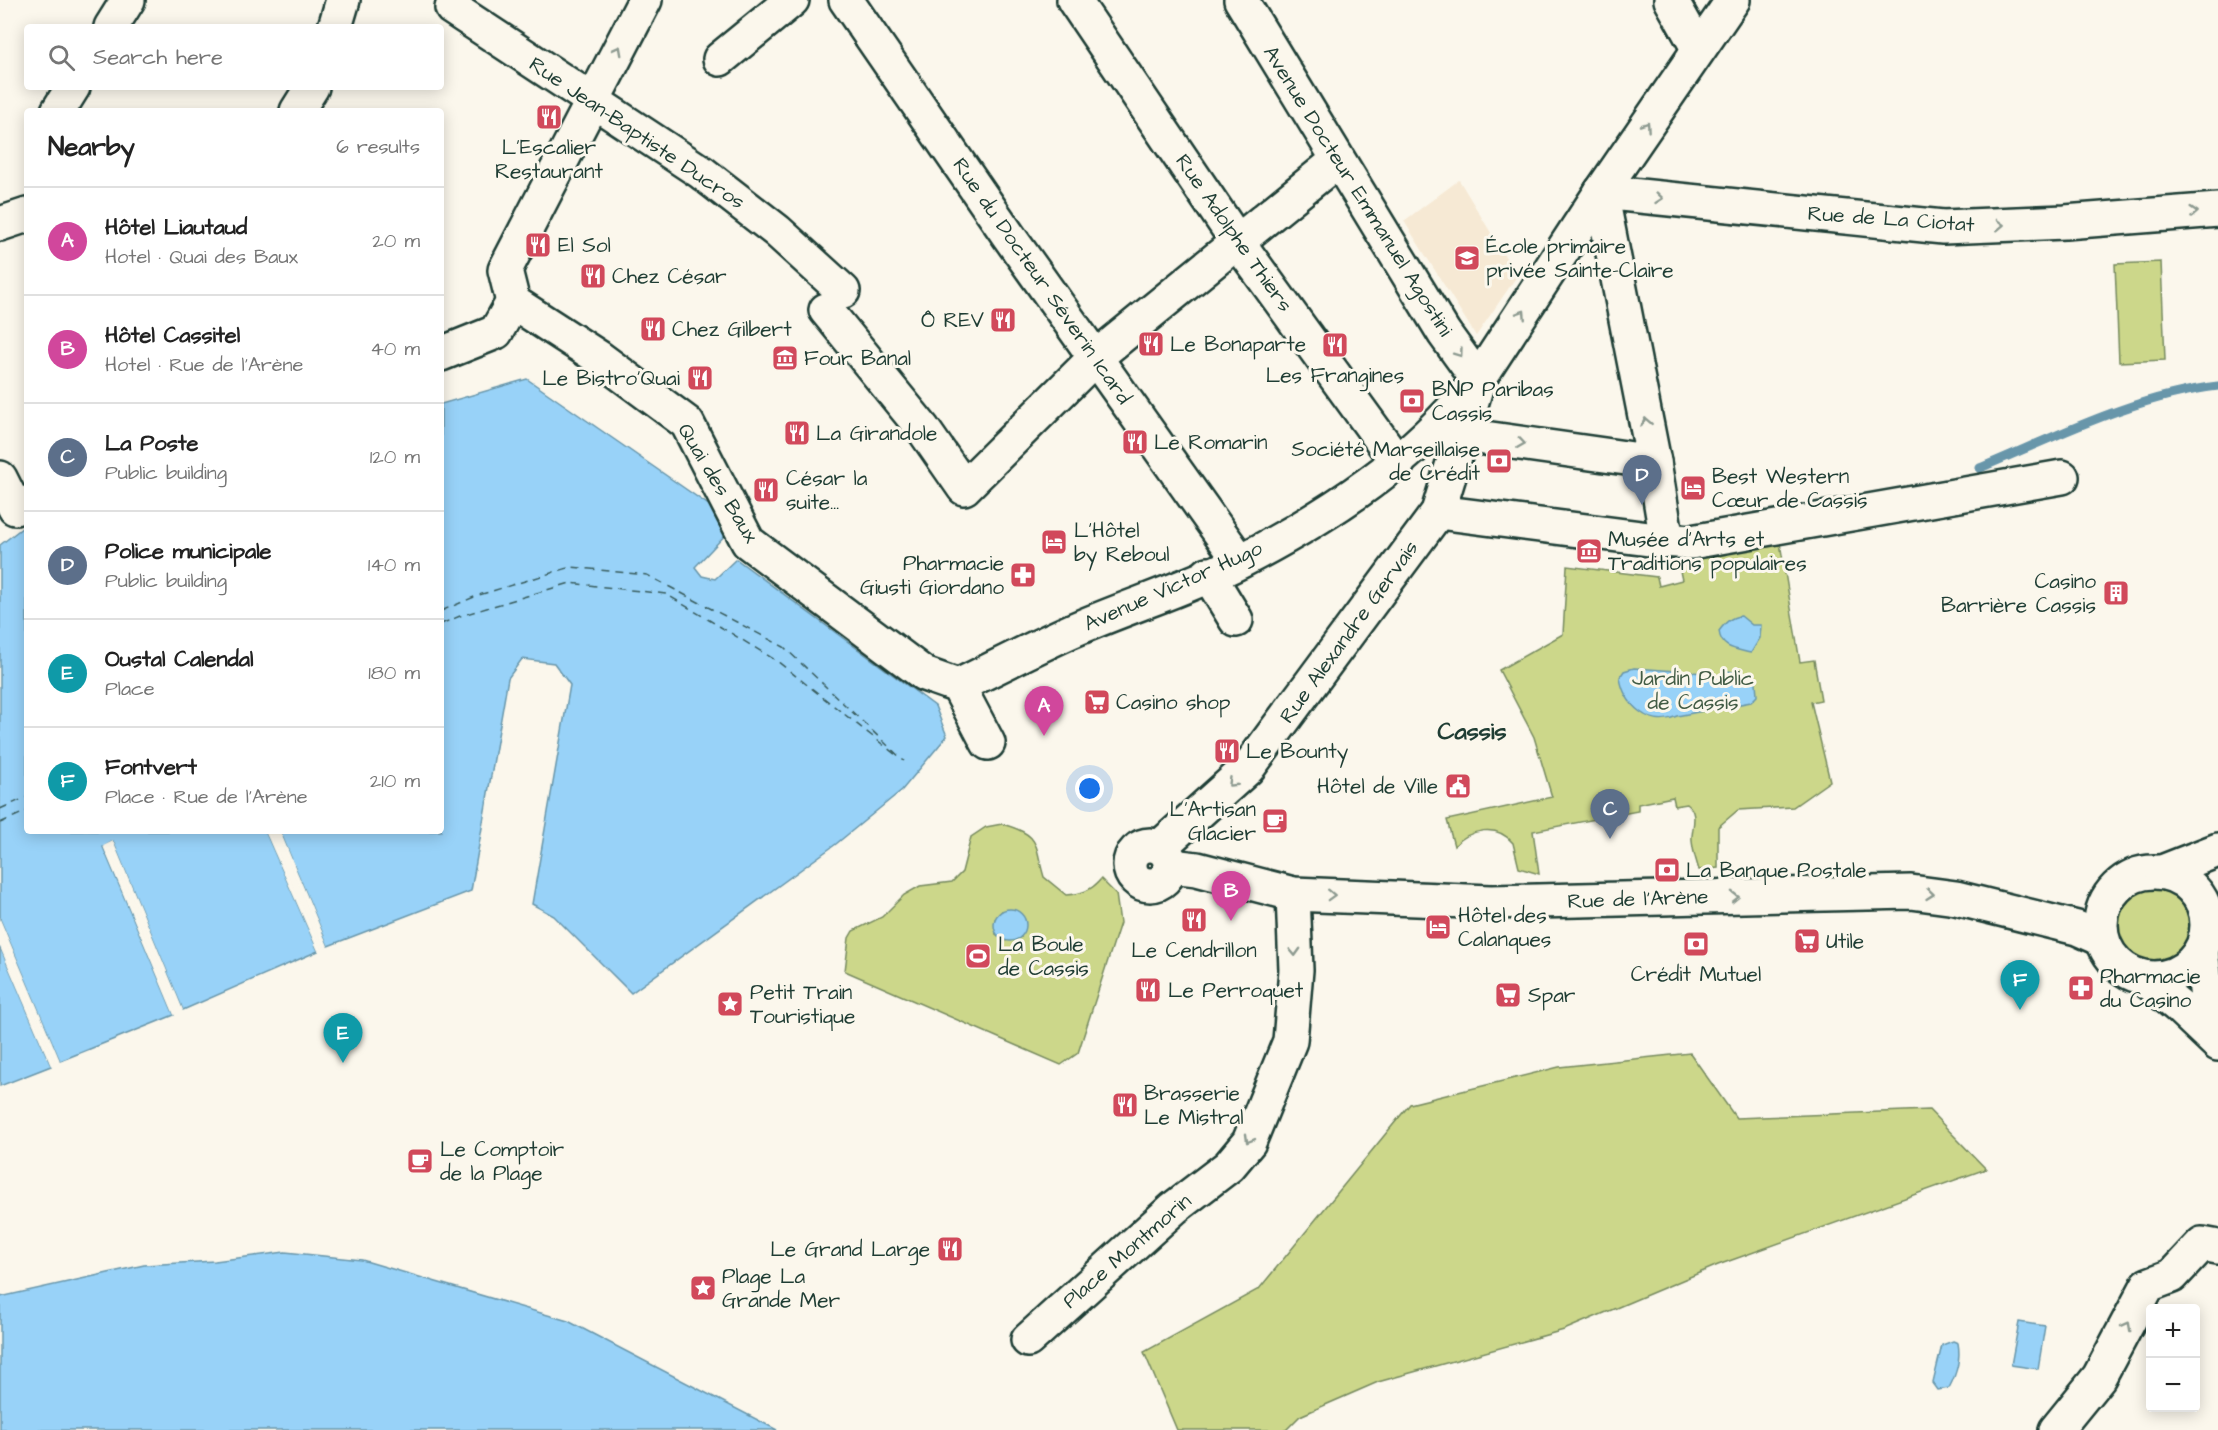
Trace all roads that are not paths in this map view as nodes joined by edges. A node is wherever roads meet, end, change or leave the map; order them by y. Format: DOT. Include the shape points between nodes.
graph roads {
  1 [pos="128,0"];
  2 [pos="343,0"];
  3 [pos="645,0"];
  4 [pos="792,0"];
  5 [pos="1074,0"];
  6 [pos="1240,0"];
  7 [pos="1671,0"];
  8 [pos="1733,0"];
  9 [pos="856,3"];
  10 [pos="452,8"];
  11 [pos="113,24"];
  12 [pos="336,24"];
  13 [pos="1698,48"];
  14 [pos="720,59"];
  15 [pos="71,90"];
  16 [pos="310,90"];
  17 [pos="591,101"];
  18 [pos="60,108"];
  19 [pos="299,108"];
  20 [pos="1338,160"];
  21 [pos="1601,192"];
  22 [pos="2218,210"];
  23 [pos="24,216"];
  24 [pos="0,224"];
  25 [pos="1237,241"];
  26 [pos="513,302"];
  27 [pos="444,353"];
  28 [pos="1096,357"];
  29 [pos="1478,380"];
  30 [pos="1463,435"];
  31 [pos="1654,462"];
  32 [pos="1398,464"];
  33 [pos="2062,477"];
  34 [pos="0,478"];
  35 [pos="21,506"];
  36 [pos="1438,512"];
  37 [pos="1667,541"];
  38 [pos="1240,561"];
  39 [pos="1208,574"];
  40 [pos="1236,620"];
  41 [pos="958,686"];
  42 [pos="988,743"];
  43 [pos="2218,850"];
  44 [pos="1165,857"];
  45 [pos="2162,872"];
  46 [pos="1293,894"];
  47 [pos="2212,902"];
  48 [pos="2102,939"];
  49 [pos="2200,951"];
  50 [pos="2144,978"];
  51 [pos="2215,1041"];
  52 [pos="2218,1247"];
  53 [pos="1028,1340"];
  54 [pos="2056,1430"];
  1 -- 11 [label="street"];
  2 -- 12 [label="street"];
  17 -- 3 [label="street, one-way"];
  4 -- 14 [label="street"];
  5 -- 25 [label="street, Rue Adolphe Thiers"];
  6 -- 20 [label="street, Avenue Docteur Emmanuel Agostini"];
  7 -- 13 [label="street"];
  8 -- 13 [label="street, Avenue Victor Hugo"];
  9 -- 28 [label="street, Rue du Docteur Séverin Icard"];
  10 -- 17 [label="street, Rue Jean-Baptiste Ducros"];
  21 -- 13 [label="street, Avenue Victor Hugo, one-way"];
  15 -- 18 [label="street"];
  16 -- 19 [label="street"];
  17 -- 26 [label="street" via="505,270"];
  17 -- 28 [label="street, Rue Jean-Baptiste Ducros" via="701,172 777,231 834,300 964,488"];
  20 -- 25 [label="street"];
  20 -- 29 [label="street, Avenue Docteur Emmanuel Agostini, one-way" via="1444,333"];
  21 -- 22 [label="street, Rue de La Ciotat, one-way" via="1942,227"];
  29 -- 21 [label="street, Avenue Victor Hugo, one-way"];
  31 -- 21 [label="street, one-way"];
  23 -- 24 [label="street"];
  25 -- 28 [label="street"];
  25 -- 32 [label="street, Rue Adolphe Thiers"];
  26 -- 27 [label="street" via="496,332"];
  26 -- 41 [label="street, Quai des Baux" via="598,357 687,423 748,542 924,674"];
  28 -- 38 [label="street, Rue du Docteur Séverin Icard"];
  29 -- 30 [label="street, Rue Alexandre Gervais"];
  29 -- 32 [label="street, Avenue Victor Hugo"];
  30 -- 31 [label="street, one-way"];
  30 -- 36 [label="street, Rue Alexandre Gervais"];
  31 -- 37 [label="street"];
  32 -- 38 [label="street, Avenue Victor Hugo" via="1368,487"];
  33 -- 37 [label="street" via="1708,541"];
  34 -- 35 [label="street"];
  36 -- 37 [label="street"];
  36 -- 44 [label="street, Rue Alexandre Gervais, one-way" via="1248,768"];
  38 -- 39 [label="street, Avenue Victor Hugo"];
  39 -- 40 [label="street"];
  39 -- 41 [label="street, Avenue Victor Hugo" via="1069,632"];
  41 -- 42 [label="street"];
  43 -- 45 [label="street"];
  44 -- 46 [label="street, Rue de l'Arène"];
  45 -- 47 [label="street"];
  45 -- 48 [label="street" via="2133,876 2109,896 2100,924"];
  46 -- 48 [label="street, Rue de l'Arène, one-way" via="1548,902 1911,892 1956,897 2077,928"];
  46 -- 53 [label="street, Place Montmorin, one-way" via="1296,970 1290,1041 1249,1142 1229,1166 1174,1208"];
  47 -- 49 [label="street"];
  48 -- 50 [label="street" via="2117,964"];
  49 -- 50 [label="street" via="2177,974"];
  49 -- 51 [label="street"];
  50 -- 51 [label="street"];
  54 -- 52 [label="street, one-way" via="2099,1377 2148,1285 2172,1276 2202,1244"];
}
